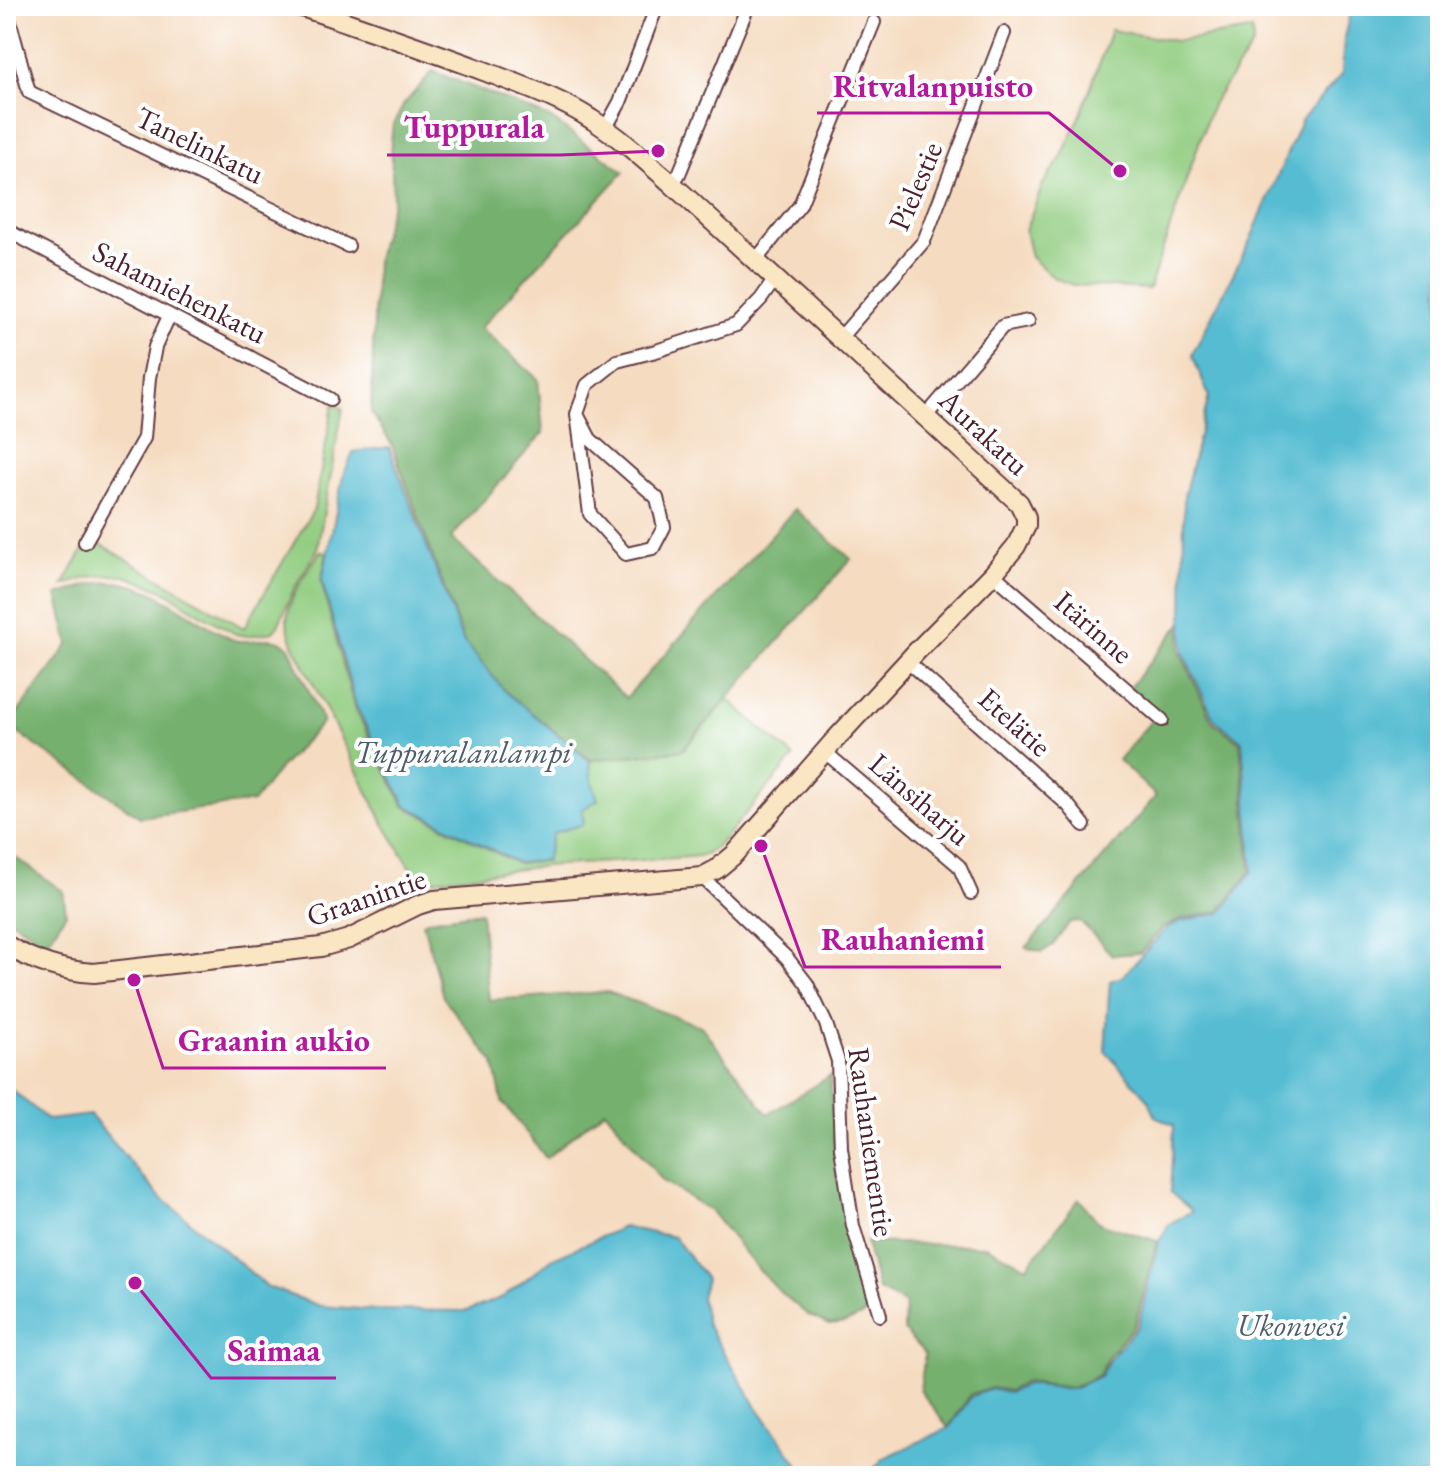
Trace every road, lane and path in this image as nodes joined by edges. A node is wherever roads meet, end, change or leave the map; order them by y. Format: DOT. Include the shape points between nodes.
graph roads {
  1 [pos="299,6"];
  2 [pos="657,6"];
  3 [pos="748,6"];
  4 [pos="6,8"];
  5 [pos="874,22"];
  6 [pos="1004,33"];
  7 [pos="605,129"];
  8 [pos="672,184"];
  9 [pos="6,230"];
  10 [pos="348,246"];
  11 [pos="755,261"];
  12 [pos="775,279"];
  13 [pos="169,316"];
  14 [pos="1028,321"];
  15 [pos="840,338"];
  16 [pos="330,399"];
  17 [pos="577,414"];
  18 [pos="926,416"];
  19 [pos="85,542"];
  20 [pos="993,574"];
  21 [pos="908,662"];
  22 [pos="1162,720"];
  23 [pos="825,752"];
  24 [pos="1084,825"];
  25 [pos="702,877"];
  26 [pos="971,893"];
  27 [pos="6,945"];
  28 [pos="880,1315"];
  1 -- 7 [label="street, Aurakatu" via="519,84"];
  2 -- 7 [label="street"];
  3 -- 8 [label="street"];
  4 -- 10 [label="street, Tanelinkatu" via="29,92"];
  5 -- 11 [label="street" via="800,205"];
  6 -- 15 [label="street, Pielestie" via="924,241"];
  7 -- 8 [label="street, Aurakatu"];
  8 -- 11 [label="street, Aurakatu"];
  9 -- 13 [label="street, Sahamiehenkatu"];
  11 -- 12 [label="street, Aurakatu"];
  12 -- 15 [label="street, Aurakatu"];
  12 -- 17 [label="street" via="736,325 617,361 587,385"];
  13 -- 16 [label="street, Sahamiehenkatu"];
  13 -- 19 [label="street" via="155,347 144,438"];
  14 -- 18 [label="street" via="1003,326"];
  15 -- 18 [label="street, Aurakatu"];
  17 -- 17 [label="street" via="590,514 626,554 653,548 664,527 657,498 590,439"];
  18 -- 20 [label="street, Aurakatu" via="1023,510 1023,535"];
  20 -- 21 [label="street, Aurakatu"];
  20 -- 22 [label="street, Itärinne"];
  21 -- 23 [label="street, Aurakatu"];
  21 -- 24 [label="street, Etelätie"];
  23 -- 25 [label="street, Aurakatu" via="735,854"];
  23 -- 26 [label="street, Länsiharju" via="959,866"];
  25 -- 27 [label="street, Graanintie" via="434,900 321,947 94,973 57,968"];
  25 -- 28 [label="street, Rauhaniementie" via="787,958 826,1024 838,1061 841,1148 853,1226"];
}
